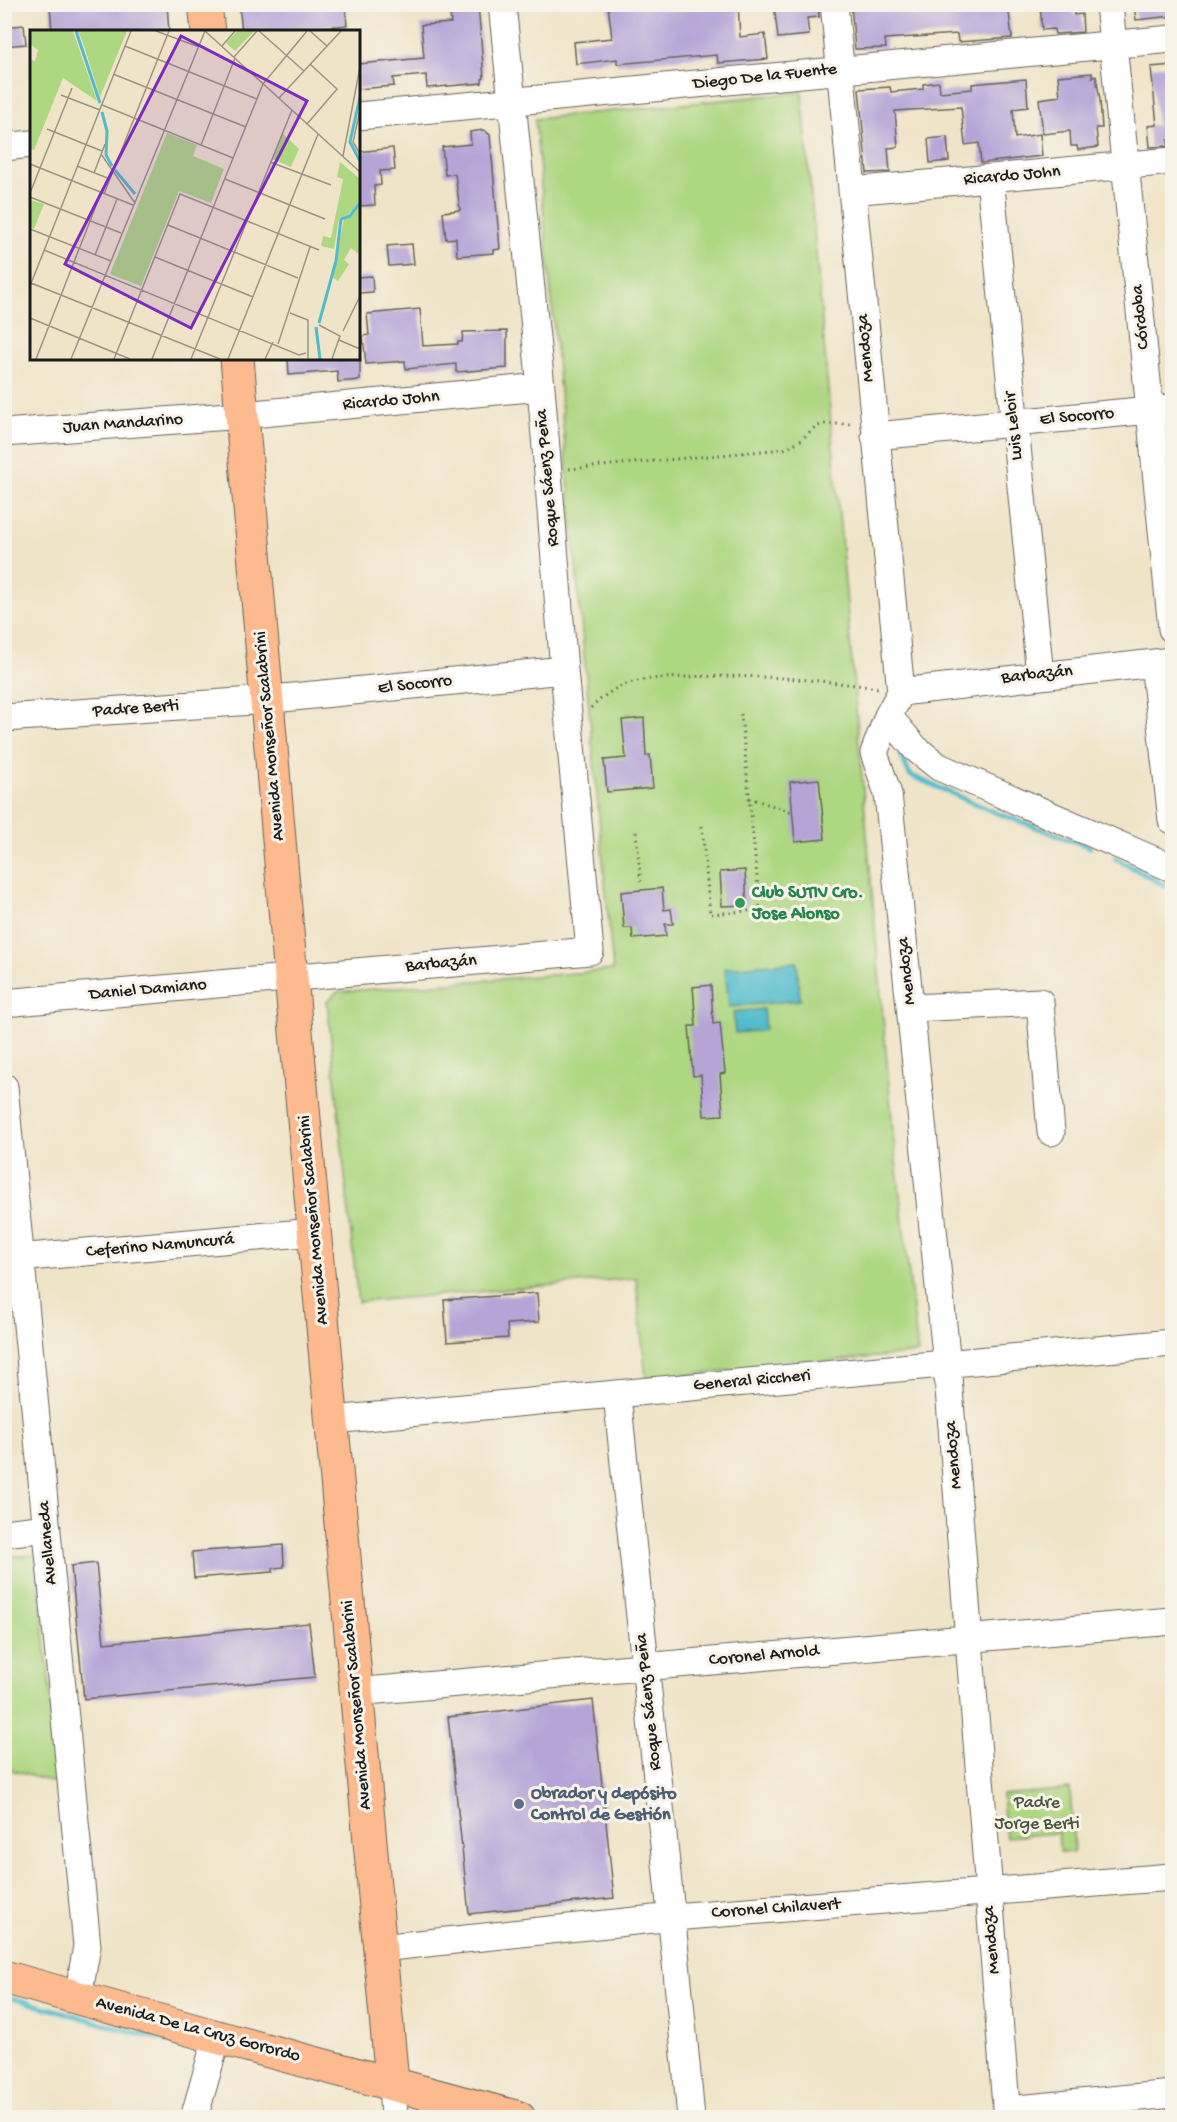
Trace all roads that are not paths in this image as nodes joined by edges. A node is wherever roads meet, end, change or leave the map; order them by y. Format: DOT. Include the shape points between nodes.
graph roads {
  1 [pos="205,4"];
  2 [pos="502,4"];
  3 [pos="834,4"];
  4 [pos="1109,4"];
  5 [pos="208,30"];
  6 [pos="1173,39"];
  7 [pos="1113,44"];
  8 [pos="839,70"];
  9 [pos="511,102"];
  10 [pos="360,116"];
  11 [pos="30,144"];
  12 [pos="4,147"];
  13 [pos="1173,161"];
  14 [pos="1126,166"];
  15 [pos="990,178"];
  16 [pos="852,191"];
  17 [pos="237,360"];
  18 [pos="541,387"];
  19 [pos="1161,409"];
  20 [pos="242,415"];
  21 [pos="1014,423"];
  22 [pos="874,430"];
  23 [pos="4,433"];
  24 [pos="1173,629"];
  25 [pos="1164,662"];
  26 [pos="564,670"];
  27 [pos="1040,675"];
  28 [pos="901,692"];
  29 [pos="267,699"];
  30 [pos="888,716"];
  31 [pos="4,718"];
  32 [pos="1172,805"];
  33 [pos="1173,868"];
  34 [pos="590,951"];
  35 [pos="291,977"];
  36 [pos="4,1003"];
  37 [pos="911,1008"];
  38 [pos="4,1087"];
  39 [pos="1051,1132"];
  40 [pos="315,1232"];
  41 [pos="13,1259"];
  42 [pos="1173,1343"];
  43 [pos="947,1364"];
  44 [pos="617,1394"];
  45 [pos="332,1420"];
  46 [pos="47,1528"];
  47 [pos="4,1533"];
  48 [pos="1173,1621"];
  49 [pos="970,1638"];
  50 [pos="645,1667"];
  51 [pos="355,1692"];
  52 [pos="1173,1877"];
  53 [pos="987,1893"];
  54 [pos="673,1917"];
  55 [pos="380,1948"];
  56 [pos="4,1977"];
  57 [pos="78,1997"];
  58 [pos="218,2037"];
  59 [pos="392,2082"];
  60 [pos="1173,2094"];
  61 [pos="1006,2114"];
  62 [pos="195,2118"];
  63 [pos="394,2118"];
  64 [pos="519,2118"];
  65 [pos="691,2118"];
  1 -- 5 [label="main road"];
  2 -- 9 [label="street, Roque Sáenz Peña"];
  3 -- 8 [label="street, Mendoza"];
  4 -- 7 [label="street, Córdoba"];
  6 -- 7 [label="street, Diego De la Fuente"];
  7 -- 8 [label="street, Diego De la Fuente"];
  7 -- 14 [label="street, Córdoba"];
  8 -- 9 [label="street, Diego De la Fuente"];
  8 -- 16 [label="street, Mendoza"];
  9 -- 10 [label="street, Diego De la Fuente"];
  9 -- 18 [label="street, Roque Sáenz Peña"];
  11 -- 12 [label="street"];
  13 -- 14 [label="street, Ricardo John"];
  14 -- 15 [label="street, Ricardo John"];
  14 -- 19 [label="street, Córdoba"];
  15 -- 16 [label="street, Ricardo John"];
  15 -- 21 [label="street, Luis Leloir"];
  16 -- 22 [label="street, Mendoza"];
  17 -- 20 [label="main road, Avenida Monseñor Scalabrini"];
  18 -- 20 [label="street, Ricardo John"];
  18 -- 26 [label="street, Roque Sáenz Peña"];
  19 -- 21 [label="street, El Socorro"];
  19 -- 24 [label="street, Córdoba"];
  20 -- 23 [label="street, Juan Mandarino"];
  20 -- 29 [label="main road, Avenida Monseñor Scalabrini"];
  21 -- 22 [label="street, El Socorro"];
  21 -- 27 [label="street, Luis Leloir"];
  22 -- 28 [label="street, Mendoza"];
  25 -- 27 [label="street, Barbazán"];
  25 -- 32 [label="street"];
  26 -- 29 [label="street, El Socorro"];
  26 -- 34 [label="street, Roque Sáenz Peña"];
  27 -- 28 [label="street, Barbazán"];
  28 -- 30 [label="street, Mendoza"];
  29 -- 31 [label="street, Padre Berti"];
  29 -- 35 [label="main road, Avenida Monseñor Scalabrini"];
  30 -- 33 [label="street" via="915,748 939,767"];
  30 -- 37 [label="street, Mendoza" via="874,753 888,794"];
  34 -- 35 [label="street, Barbazán"];
  35 -- 36 [label="street, Daniel Damiano"];
  35 -- 40 [label="main road, Avenida Monseñor Scalabrini"];
  37 -- 39 [label="street" via="1040,1002"];
  37 -- 43 [label="street, Mendoza"];
  38 -- 41 [label="street, Avellaneda"];
  40 -- 41 [label="street, Ceferino Namuncurá"];
  40 -- 45 [label="main road, Avenida Monseñor Scalabrini"];
  41 -- 46 [label="street, Avellaneda"];
  42 -- 43 [label="street, General Riccheri"];
  43 -- 44 [label="street, General Riccheri"];
  43 -- 49 [label="street, Mendoza"];
  44 -- 45 [label="street, General Riccheri"];
  44 -- 50 [label="street, Roque Sáenz Peña"];
  45 -- 51 [label="main road, Avenida Monseñor Scalabrini"];
  46 -- 47 [label="street"];
  46 -- 57 [label="street, Avellaneda" via="87,1946"];
  48 -- 49 [label="street, Coronel Arnold"];
  49 -- 50 [label="street, Coronel Arnold"];
  49 -- 53 [label="street, Mendoza"];
  50 -- 51 [label="street, Coronel Arnold"];
  50 -- 54 [label="street, Roque Sáenz Peña"];
  51 -- 55 [label="main road, Avenida Monseñor Scalabrini"];
  52 -- 53 [label="street, Coronel Chilavert"];
  53 -- 54 [label="street, Coronel Chilavert"];
  53 -- 61 [label="street, Mendoza"];
  54 -- 55 [label="street, Coronel Chilavert"];
  54 -- 65 [label="street, Roque Sáenz Peña"];
  55 -- 59 [label="main road, Avenida Monseñor Scalabrini"];
  56 -- 57 [label="main road, Avenida De La Cruz Gorordo"];
  57 -- 58 [label="main road, Avenida De La Cruz Gorordo"];
  58 -- 59 [label="main road, Avenida De La Cruz Gorordo"];
  58 -- 62 [label="street"];
  59 -- 63 [label="street"];
  59 -- 64 [label="main road, Avenida De La Cruz Gorordo"];
  60 -- 61 [label="street"];
}
